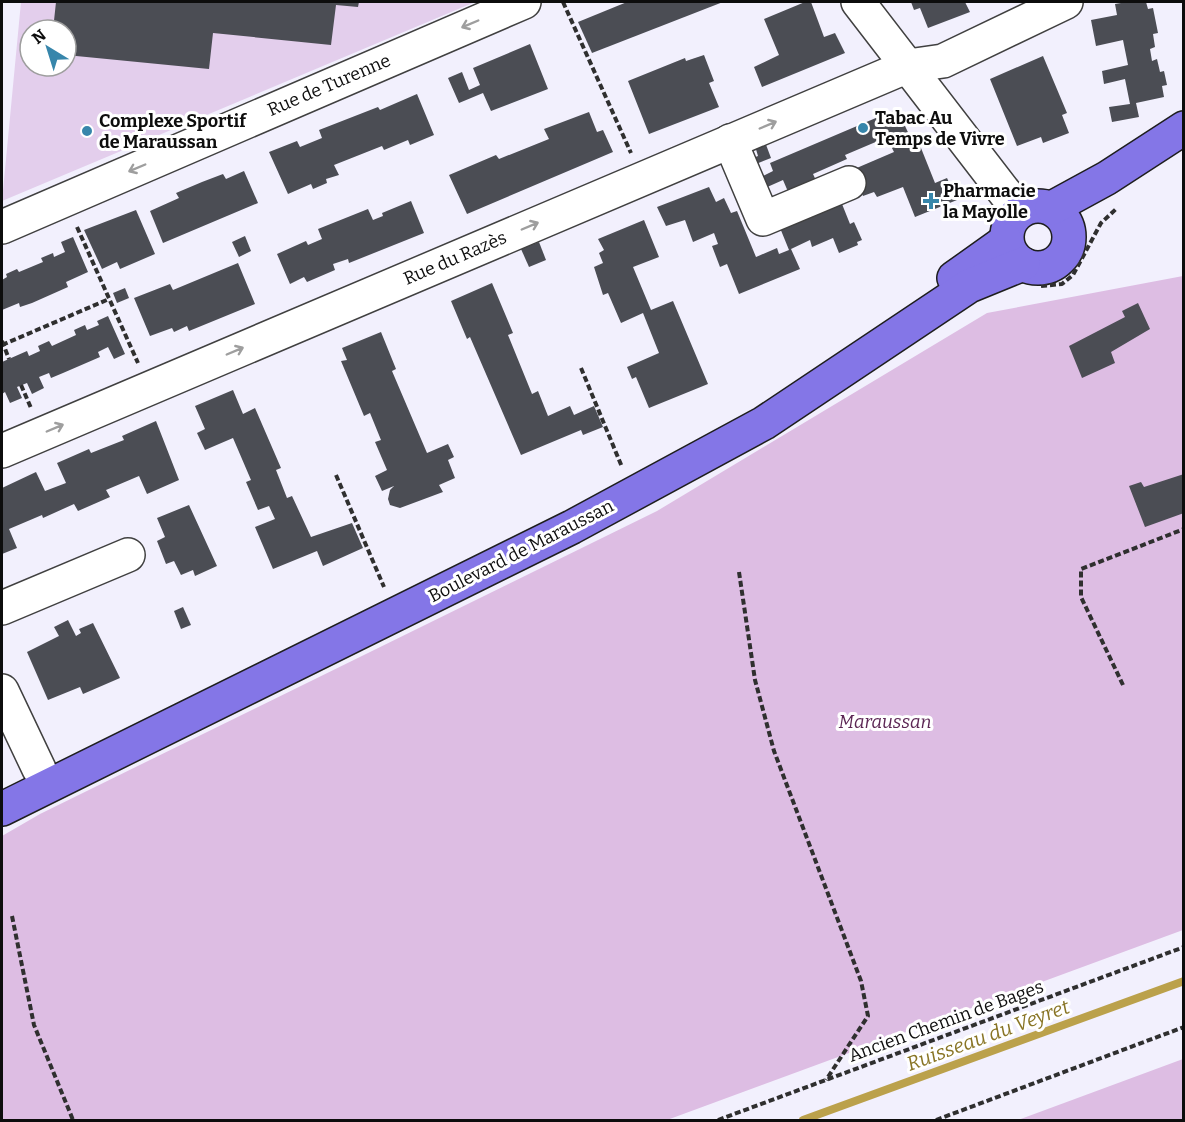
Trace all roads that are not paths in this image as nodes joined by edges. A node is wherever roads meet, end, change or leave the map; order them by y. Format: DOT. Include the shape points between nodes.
graph roads {
  1 [pos="524,2"];
  2 [pos="858,2"];
  3 [pos="1066,2"];
  4 [pos="908,66"];
  5 [pos="1184,128"];
  6 [pos="730,141"];
  7 [pos="1184,148"];
  8 [pos="849,183"];
  9 [pos="1060,219"];
  10 [pos="2,227"];
  11 [pos="1016,239"];
  12 [pos="2,451"];
  13 [pos="128,555"];
  14 [pos="2,608"];
  15 [pos="2,691"];
  16 [pos="39,769"];
  17 [pos="2,788"];
  18 [pos="2,808"];
  1 -- 10 [label="street, Rue de Turenne, one-way"];
  2 -- 4 [label="street"];
  3 -- 4 [label="street, Rue du Razès" via="943,61"];
  6 -- 4 [label="street, Rue du Razès, one-way"];
  4 -- 11 [label="street"];
  5 -- 9 [label="main road" via="1107,178"];
  6 -- 8 [label="street" via="763,219"];
  12 -- 6 [label="street, Rue du Razès, one-way"];
  7 -- 9 [label="main road" via="1118,191"];
  9 -- 11 [label="main road" via="1035,206"];
  9 -- 11 [label="main road" via="1069,241 1060,259 1042,268"];
  11 -- 16 [label="main road, Boulevard de Maraussan" via="755,408 564,512"];
  11 -- 18 [label="main road, Boulevard de Maraussan" via="969,285 764,423 572,527"];
  13 -- 14 [label="street"];
  15 -- 16 [label="street"];
  16 -- 17 [label="main road, Boulevard de Maraussan"];
}
